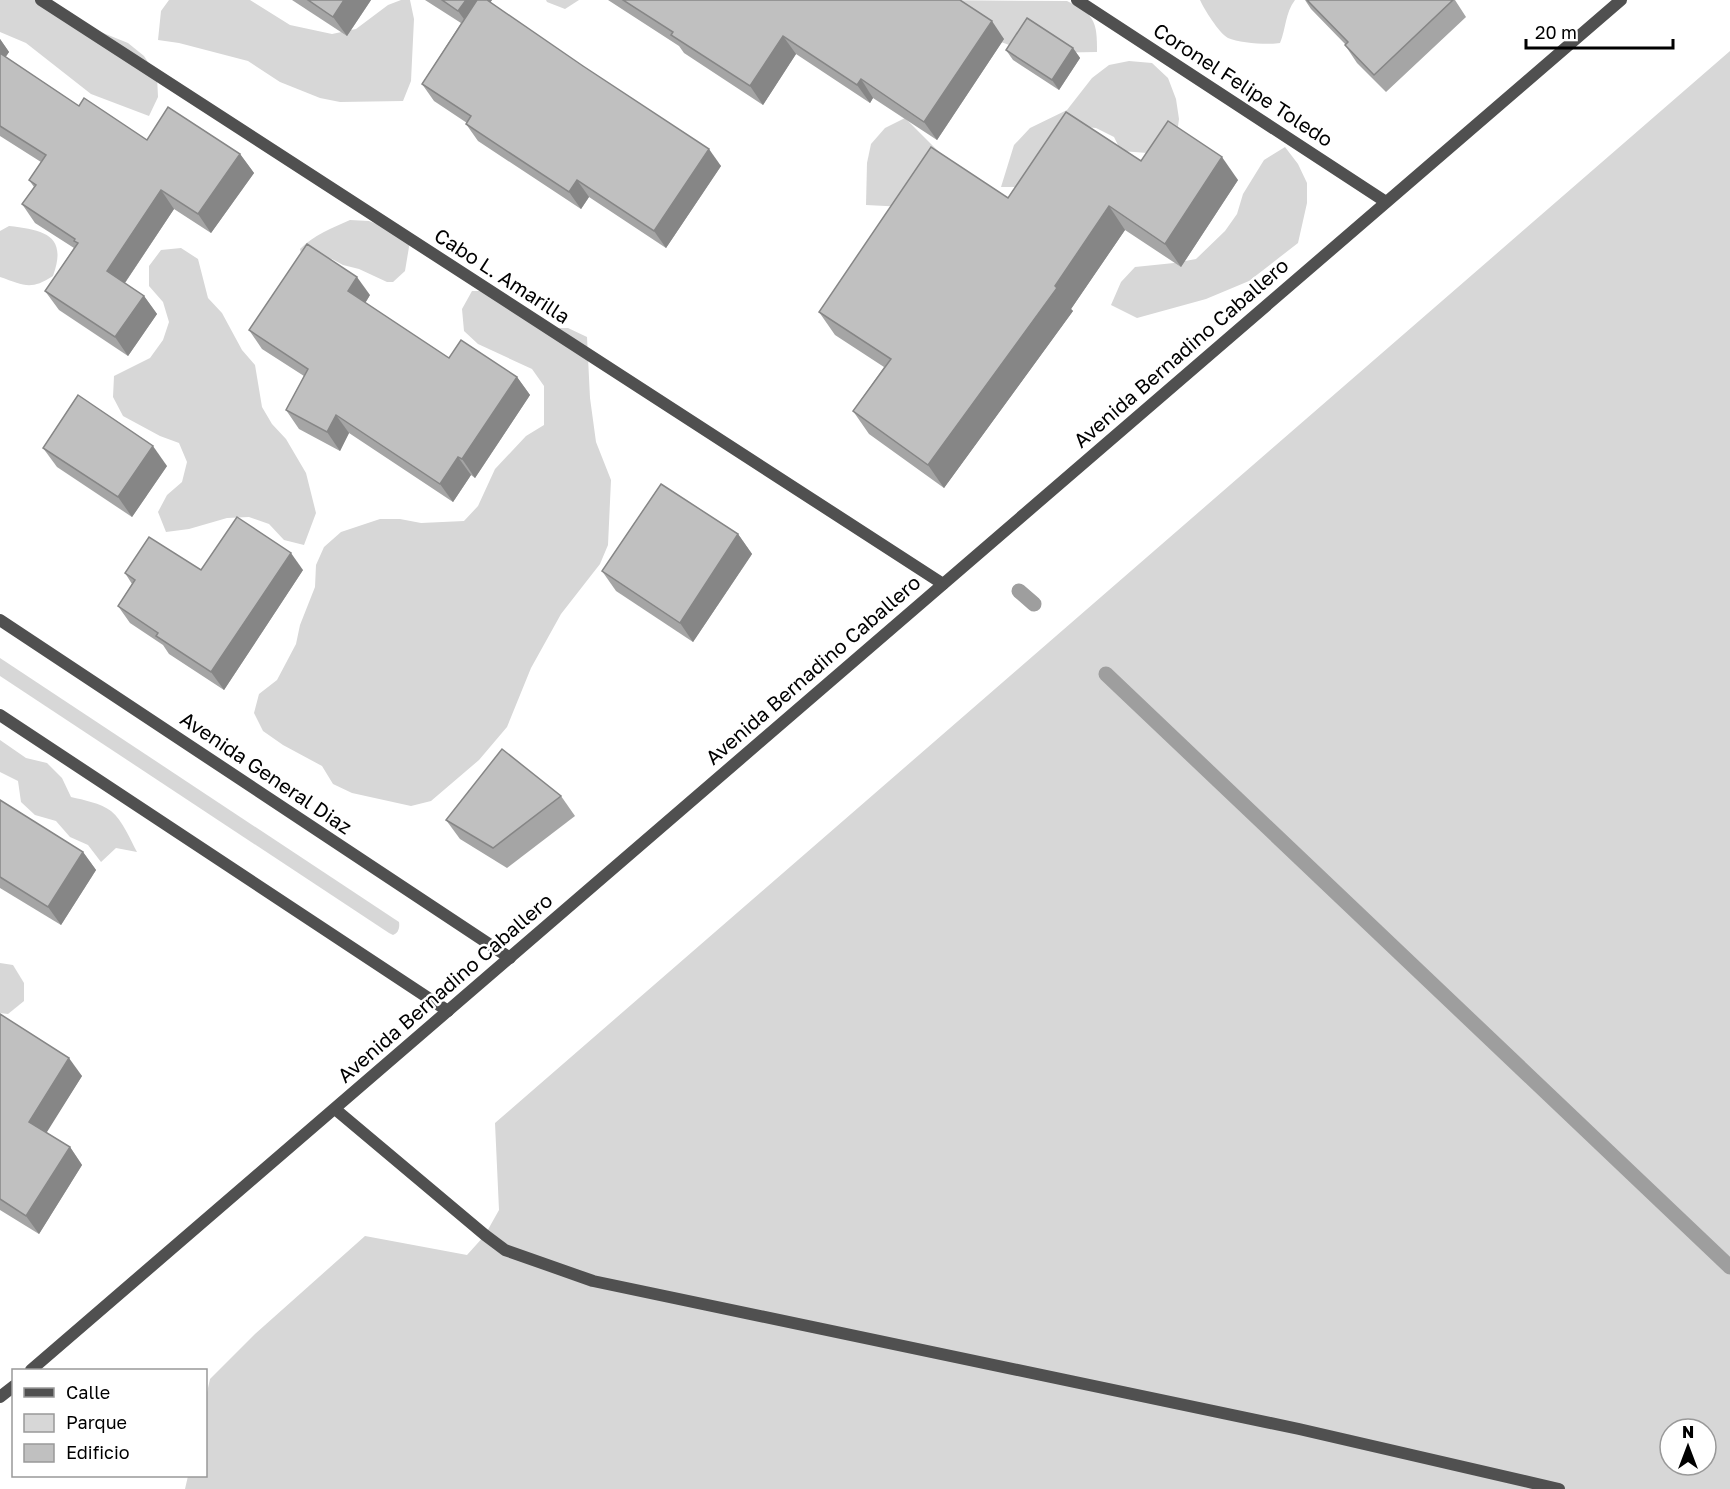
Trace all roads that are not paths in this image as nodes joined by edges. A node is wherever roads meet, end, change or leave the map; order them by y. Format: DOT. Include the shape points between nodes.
graph roads {
  1 [pos="41,0"];
  2 [pos="1077,0"];
  3 [pos="1621,0"];
  4 [pos="1386,202"];
  5 [pos="943,584"];
  6 [pos="0,620"];
  7 [pos="0,715"];
  8 [pos="510,958"];
  9 [pos="448,1011"];
  10 [pos="335,1109"];
  11 [pos="33,1369"];
  12 [pos="12,1388"];
  13 [pos="0,1397"];
  14 [pos="1559,1489"];
  1 -- 5 [label="street, Cabo L. Amarilla"];
  2 -- 4 [label="street, Coronel Felipe Toledo"];
  3 -- 4 [label="street, Avenida Bernadino Caballero"];
  4 -- 5 [label="street, Avenida Bernadino Caballero"];
  5 -- 8 [label="street, Avenida Bernadino Caballero"];
  6 -- 8 [label="street, Avenida General Diaz"];
  7 -- 9 [label="street"];
  8 -- 9 [label="street, Avenida Bernadino Caballero"];
  9 -- 10 [label="street, Avenida Bernadino Caballero"];
  10 -- 11 [label="street, Avenida Bernadino Caballero"];
  10 -- 14 [label="street" via="505,1250 593,1281 1299,1429"];
  12 -- 13 [label="street"];
}
